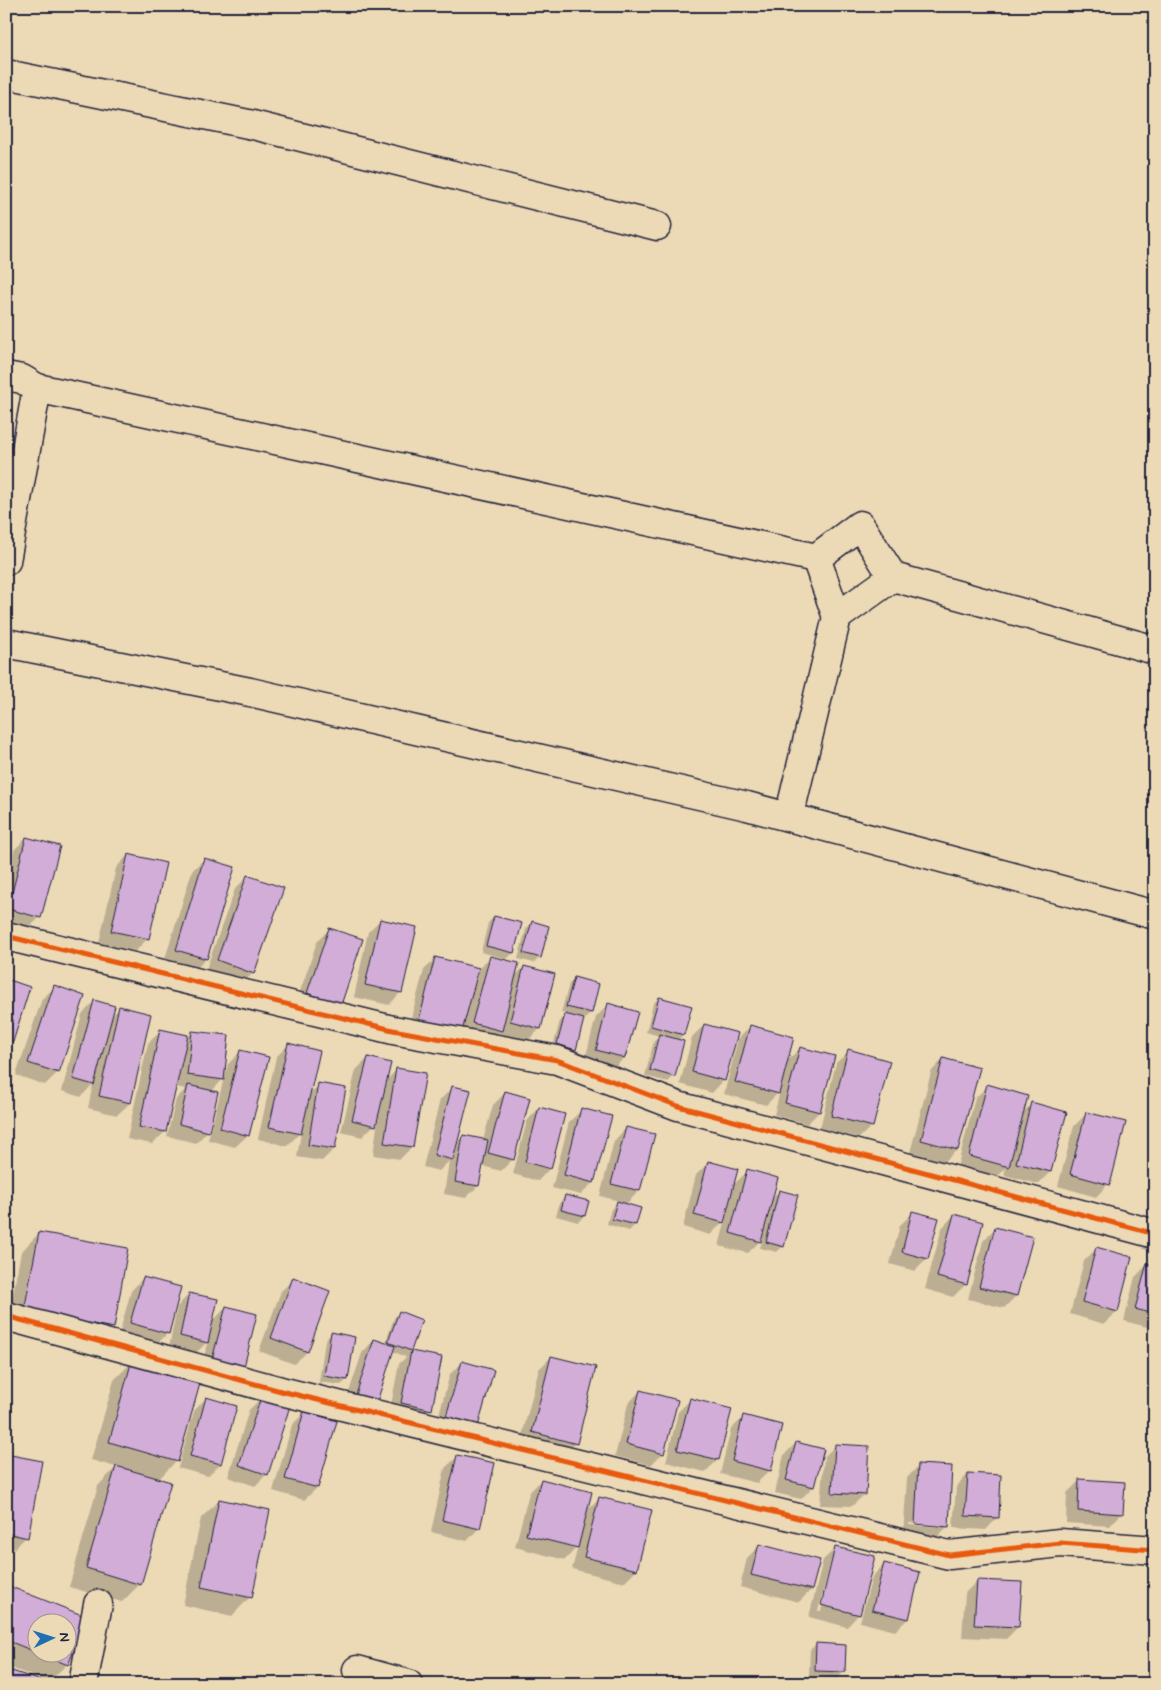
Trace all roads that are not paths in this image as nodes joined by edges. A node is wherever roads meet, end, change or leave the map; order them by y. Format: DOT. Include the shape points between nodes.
graph roads {
  1 [pos="6,74"];
  2 [pos="657,226"];
  3 [pos="6,376"];
  4 [pos="37,388"];
  5 [pos="816,558"];
  6 [pos="6,561"];
  7 [pos="892,577"];
  8 [pos="837,617"];
  9 [pos="6,643"];
  10 [pos="1155,650"];
  11 [pos="789,817"];
  12 [pos="1155,915"];
  13 [pos="6,936"];
  14 [pos="1155,1234"];
  15 [pos="6,1316"];
  16 [pos="1155,1550"];
  17 [pos="98,1604"];
  18 [pos="357,1670"];
  19 [pos="83,1684"];
  20 [pos="408,1684"];
  1 -- 2 [label="street" via="253,124"];
  3 -- 4 [label="street" via="22,379"];
  4 -- 5 [label="street"];
  4 -- 6 [label="street"];
  5 -- 7 [label="street" via="860,525"];
  5 -- 8 [label="street"];
  7 -- 8 [label="street"];
  7 -- 10 [label="street"];
  8 -- 11 [label="street"];
  9 -- 11 [label="street" via="250,692"];
  11 -- 12 [label="street"];
  13 -- 14 [label="street" via="393,1030 557,1060 678,1106"];
  15 -- 16 [label="street" via="281,1390 949,1555 1060,1543"];
  17 -- 19 [label="street"];
  18 -- 20 [label="street"];
}
